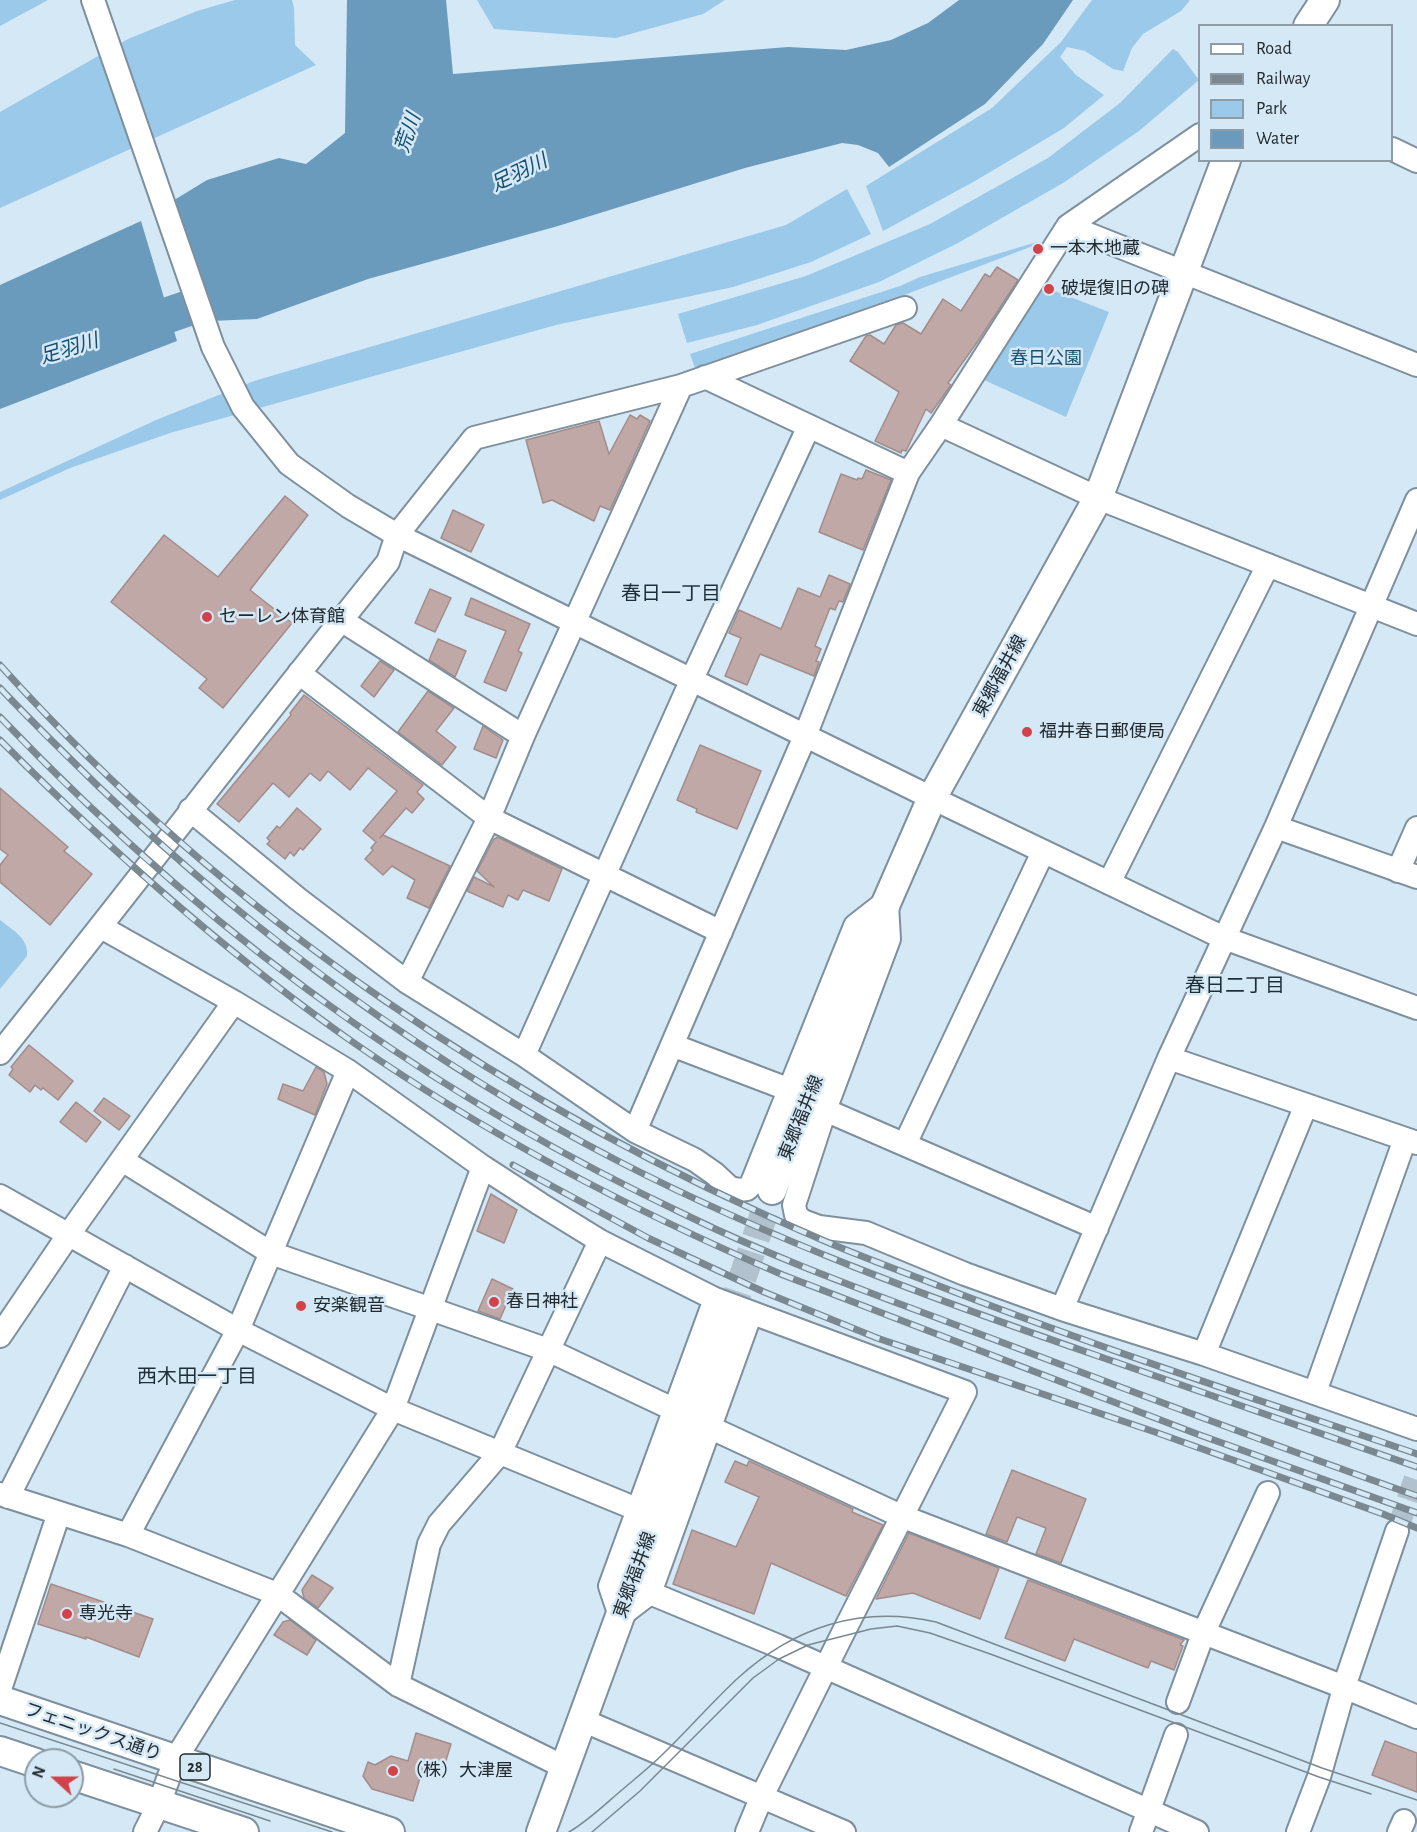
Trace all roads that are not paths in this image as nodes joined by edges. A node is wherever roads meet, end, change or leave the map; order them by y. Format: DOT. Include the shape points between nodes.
graph roads {
  1 [pos="93,0"];
  2 [pos="1325,0"];
  3 [pos="1309,24"];
  4 [pos="1198,136"];
  5 [pos="1393,149"];
  6 [pos="1417,161"];
  7 [pos="1225,162"];
  8 [pos="1068,226"];
  9 [pos="1182,272"];
  10 [pos="905,308"];
  11 [pos="1417,365"];
  12 [pos="705,377"];
  13 [pos="681,386"];
  14 [pos="941,424"];
  15 [pos="809,426"];
  16 [pos="908,473"];
  17 [pos="1098,498"];
  18 [pos="1417,500"];
  19 [pos="397,535"];
  20 [pos="1268,565"];
  21 [pos="1372,605"];
  22 [pos="341,620"];
  23 [pos="574,622"];
  24 [pos="1417,624"];
  25 [pos="299,673"];
  26 [pos="692,679"];
  27 [pos="805,735"];
  28 [pos="523,736"];
  29 [pos="932,798"];
  30 [pos="190,810"];
  31 [pos="489,818"];
  32 [pos="1276,827"];
  33 [pos="1417,828"];
  34 [pos="1043,852"];
  35 [pos="605,874"];
  36 [pos="1408,874"];
  37 [pos="1109,883"];
  38 [pos="887,901"];
  39 [pos="101,927"];
  40 [pos="721,932"];
  41 [pos="1224,938"];
  42 [pos="407,982"];
  43 [pos="234,1002"];
  44 [pos="1417,1008"];
  45 [pos="672,1045"];
  46 [pos="0,1053"];
  47 [pos="524,1055"];
  48 [pos="1169,1058"];
  49 [pos="348,1071"];
  50 [pos="790,1090"];
  51 [pos="1306,1105"];
  52 [pos="825,1110"];
  53 [pos="635,1131"];
  54 [pos="1411,1141"];
  55 [pos="905,1144"];
  56 [pos="122,1160"];
  57 [pos="483,1167"];
  58 [pos="772,1190"];
  59 [pos="0,1196"];
  60 [pos="1097,1228"];
  61 [pos="69,1234"];
  62 [pos="600,1241"];
  63 [pos="271,1253"];
  64 [pos="125,1266"];
  65 [pos="430,1308"];
  66 [pos="732,1310"];
  67 [pos="1062,1310"];
  68 [pos="238,1330"];
  69 [pos="0,1336"];
  70 [pos="548,1350"];
  71 [pos="1204,1354"];
  72 [pos="1315,1392"];
  73 [pos="393,1409"];
  74 [pos="675,1410"];
  75 [pos="710,1427"];
  76 [pos="1417,1429"];
  77 [pos="500,1453"];
  78 [pos="1268,1493"];
  79 [pos="4,1496"];
  80 [pos="639,1510"];
  81 [pos="59,1513"];
  82 [pos="901,1516"];
  83 [pos="1397,1531"];
  84 [pos="128,1535"];
  85 [pos="650,1593"];
  86 [pos="277,1594"];
  87 [pos="620,1616"];
  88 [pos="1203,1634"];
  89 [pos="825,1668"];
  90 [pos="398,1685"];
  91 [pos="1344,1687"];
  92 [pos="0,1689"];
  93 [pos="0,1700"];
  94 [pos="1178,1702"];
  95 [pos="1417,1718"];
  96 [pos="582,1720"];
  97 [pos="1176,1735"];
  98 [pos="0,1751"];
  99 [pos="24,1759"];
  100 [pos="175,1760"];
  101 [pos="564,1767"];
  102 [pos="84,1779"];
  103 [pos="762,1796"];
  104 [pos="159,1804"];
  105 [pos="1145,1821"];
  106 [pos="145,1832"];
  107 [pos="244,1832"];
  108 [pos="390,1832"];
  109 [pos="541,1832"];
  110 [pos="747,1832"];
  111 [pos="844,1832"];
  112 [pos="1197,1832"];
  113 [pos="1298,1832"];
  1 -- 19 [label="street" via="213,347 243,407 289,464"];
  2 -- 3 [label="main road"];
  4 -- 8 [label="street"];
  5 -- 6 [label="street"];
  7 -- 9 [label="main road, 東郷福井線"];
  8 -- 9 [label="street"];
  8 -- 14 [label="street"];
  9 -- 11 [label="street"];
  9 -- 17 [label="main road, 東郷福井線"];
  10 -- 12 [label="street"];
  12 -- 13 [label="street"];
  12 -- 15 [label="street"];
  13 -- 19 [label="street" via="474,438"];
  13 -- 23 [label="street"];
  14 -- 16 [label="street"];
  14 -- 17 [label="street"];
  15 -- 16 [label="street"];
  15 -- 26 [label="street"];
  16 -- 27 [label="street"];
  17 -- 20 [label="street"];
  17 -- 29 [label="main road, 東郷福井線"];
  18 -- 21 [label="street"];
  19 -- 22 [label="street" via="388,562"];
  19 -- 23 [label="street"];
  20 -- 21 [label="street"];
  20 -- 37 [label="street"];
  21 -- 24 [label="street"];
  21 -- 32 [label="street"];
  22 -- 25 [label="street"];
  22 -- 28 [label="street"];
  23 -- 26 [label="street"];
  23 -- 28 [label="street"];
  25 -- 30 [label="street"];
  25 -- 31 [label="street"];
  26 -- 27 [label="street"];
  26 -- 35 [label="street"];
  27 -- 29 [label="street"];
  27 -- 40 [label="street"];
  28 -- 31 [label="street"];
  29 -- 34 [label="street"];
  29 -- 38 [label="main road, 東郷福井線"];
  30 -- 39 [label="street"];
  30 -- 42 [label="street"];
  31 -- 35 [label="street"];
  31 -- 42 [label="street"];
  32 -- 36 [label="street"];
  32 -- 41 [label="street"];
  33 -- 36 [label="street"];
  34 -- 37 [label="street"];
  34 -- 55 [label="street"];
  35 -- 40 [label="street"];
  35 -- 47 [label="street"];
  37 -- 41 [label="street"];
  38 -- 50 [label="street" via="855,926"];
  38 -- 52 [label="street" via="889,939"];
  38 -- 58 [label="main road, 東郷福井線"];
  39 -- 43 [label="street"];
  39 -- 46 [label="street"];
  40 -- 45 [label="street"];
  41 -- 44 [label="street"];
  41 -- 48 [label="street"];
  42 -- 47 [label="street"];
  43 -- 49 [label="street"];
  43 -- 56 [label="street"];
  45 -- 50 [label="street"];
  45 -- 53 [label="street"];
  47 -- 53 [label="street"];
  48 -- 51 [label="street"];
  48 -- 60 [label="street"];
  49 -- 57 [label="street"];
  49 -- 63 [label="street"];
  50 -- 53 [label="street" via="751,1185 743,1191 730,1188 695,1160"];
  51 -- 54 [label="street"];
  51 -- 71 [label="street"];
  52 -- 55 [label="street"];
  52 -- 67 [label="street" via="794,1205 796,1215 803,1221 866,1233"];
  54 -- 72 [label="street"];
  55 -- 60 [label="street"];
  56 -- 61 [label="street"];
  56 -- 63 [label="street"];
  57 -- 62 [label="street"];
  57 -- 65 [label="street"];
  59 -- 61 [label="street"];
  60 -- 67 [label="street"];
  61 -- 64 [label="street"];
  61 -- 69 [label="street"];
  62 -- 66 [label="street"];
  62 -- 70 [label="street"];
  63 -- 65 [label="street"];
  63 -- 68 [label="street"];
  64 -- 68 [label="street"];
  64 -- 79 [label="street"];
  65 -- 70 [label="street"];
  65 -- 73 [label="street"];
  66 -- 74 [label="street"];
  66 -- 75 [label="street"];
  66 -- 82 [label="street" via="965,1392"];
  66 -- 87 [label="main road, 東郷福井線"];
  67 -- 71 [label="street"];
  68 -- 73 [label="street"];
  68 -- 84 [label="street"];
  70 -- 74 [label="street"];
  70 -- 77 [label="street"];
  71 -- 72 [label="street"];
  72 -- 76 [label="street"];
  73 -- 77 [label="street"];
  73 -- 86 [label="street"];
  74 -- 80 [label="street"];
  75 -- 82 [label="street"];
  75 -- 85 [label="street"];
  77 -- 80 [label="street"];
  77 -- 90 [label="street" via="439,1524 429,1544"];
  78 -- 88 [label="street"];
  79 -- 81 [label="street"];
  80 -- 87 [label="street" via="610,1586"];
  81 -- 84 [label="street"];
  81 -- 92 [label="street"];
  82 -- 88 [label="street"];
  82 -- 89 [label="street"];
  83 -- 91 [label="street"];
  84 -- 86 [label="street"];
  85 -- 87 [label="street"];
  85 -- 89 [label="street"];
  86 -- 90 [label="street"];
  86 -- 100 [label="street"];
  87 -- 96 [label="main road, 東郷福井線"];
  88 -- 91 [label="street"];
  88 -- 94 [label="street"];
  89 -- 103 [label="street"];
  89 -- 105 [label="street"];
  90 -- 101 [label="street"];
  91 -- 95 [label="street"];
  91 -- 113 [label="street" via="1319,1777"];
  93 -- 100 [label="main road, フェニックス通り / 28"];
  96 -- 101 [label="main road, 東郷福井線"];
  96 -- 103 [label="street"];
  97 -- 105 [label="street"];
  98 -- 99 [label="main road"];
  100 -- 104 [label="street"];
  100 -- 108 [label="main road, フェニックス通り / 28"];
  101 -- 109 [label="main road, 東郷福井線"];
  102 -- 104 [label="main road"];
  103 -- 110 [label="street"];
  103 -- 111 [label="street"];
  104 -- 106 [label="street"];
  104 -- 107 [label="main road"];
  105 -- 112 [label="street"];
}
